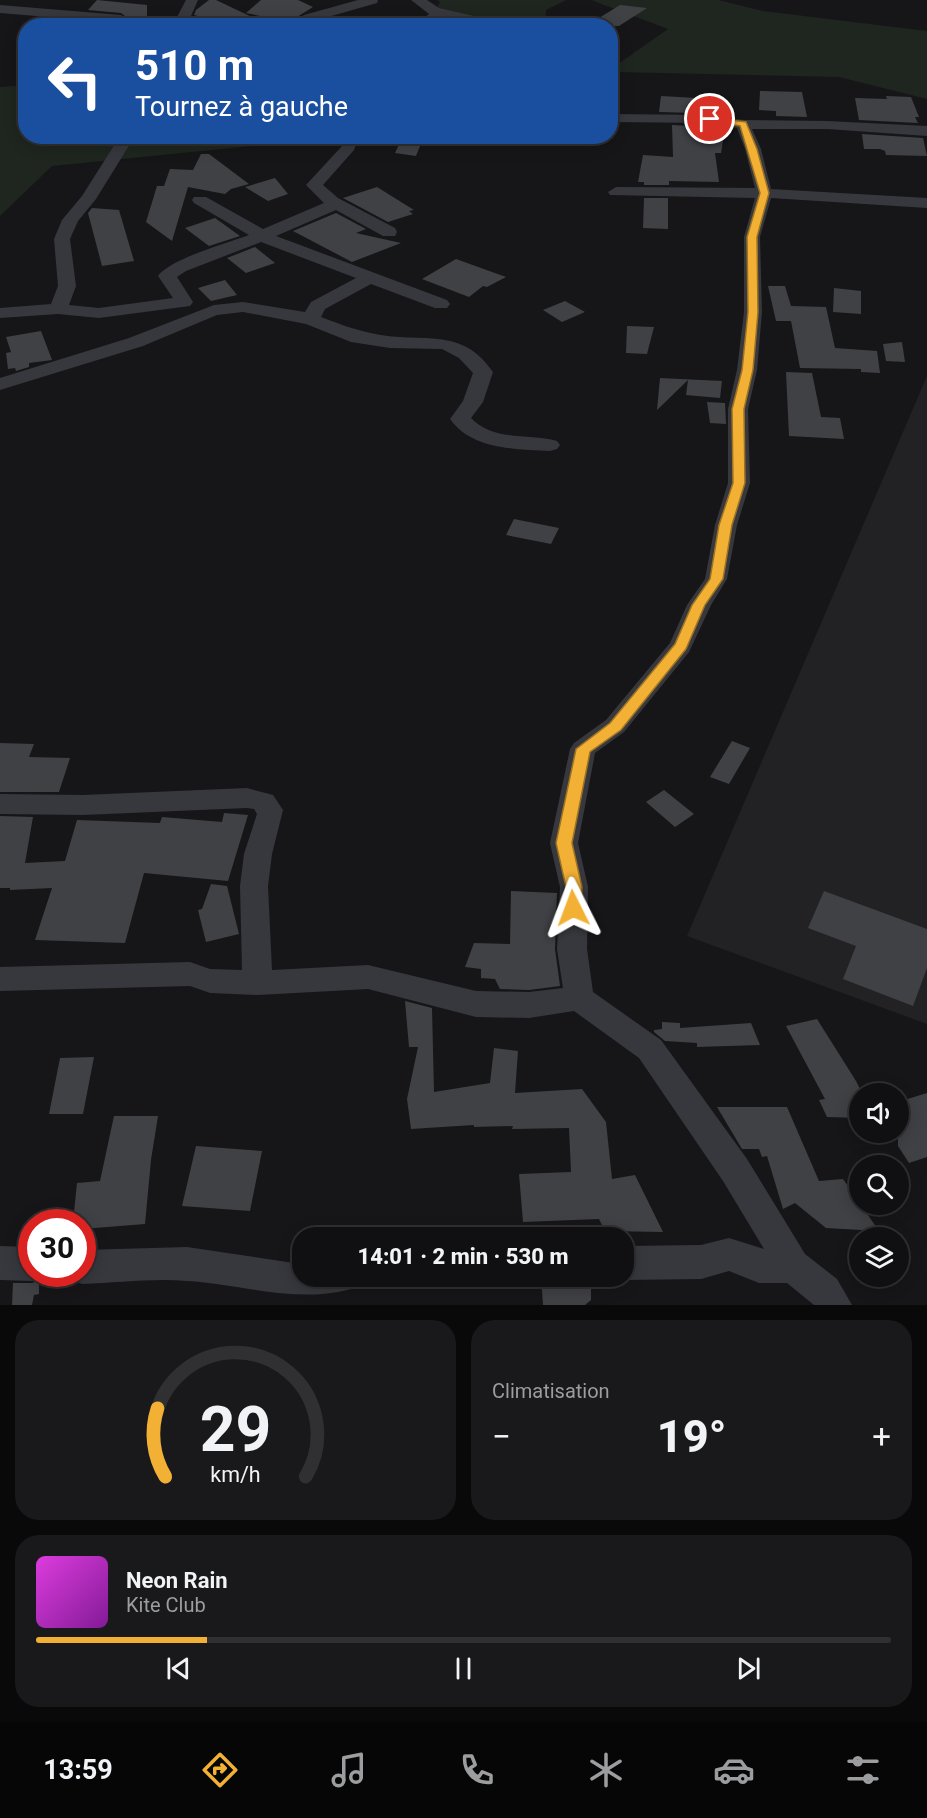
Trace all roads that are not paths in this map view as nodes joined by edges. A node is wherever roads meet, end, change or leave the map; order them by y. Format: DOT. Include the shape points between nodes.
graph roads {
  1 [pos="192,0"];
  2 [pos="372,0"];
  3 [pos="417,0"];
  4 [pos="0,9"];
  5 [pos="434,11"];
  6 [pos="109,18"];
  7 [pos="185,18"];
  8 [pos="309,18"];
  9 [pos="432,18"];
  10 [pos="464,18"];
  11 [pos="618,118"];
  12 [pos="743,124"];
  13 [pos="927,131"];
  14 [pos="123,144"];
  15 [pos="349,144"];
  16 [pos="616,192"];
  17 [pos="764,193"];
  18 [pos="200,200"];
  19 [pos="336,203"];
  20 [pos="927,203"];
  21 [pos="389,232"];
  22 [pos="261,236"];
  23 [pos="369,278"];
  24 [pos="441,304"];
  25 [pos="58,309"];
  26 [pos="0,313"];
  27 [pos="311,319"];
  28 [pos="0,384"];
  29 [pos="550,445"];
  30 [pos="0,804"];
  31 [pos="0,979"];
  32 [pos="258,983"];
  33 [pos="579,998"];
  34 [pos="0,1263"];
  35 [pos="634,1263"];
  36 [pos="18,1264"];
  37 [pos="793,1266"];
  38 [pos="96,1267"];
  39 [pos="292,1280"];
  40 [pos="834,1305"];
  1 -- 7 [label="street"];
  2 -- 8 [label="street"];
  3 -- 5 [label="street"];
  4 -- 6 [label="street"];
  5 -- 9 [label="street" via="437,14"];
  5 -- 10 [label="street"];
  11 -- 12 [label="street" via="710,119"];
  12 -- 13 [label="street"];
  12 -- 17 [label="street"];
  14 -- 25 [label="street" via="70,220 62,239 67,286"];
  15 -- 19 [label="street" via="314,185"];
  16 -- 17 [label="street"];
  17 -- 20 [label="street"];
  17 -- 33 [label="street" via="752,237 753,312 738,409 739,483 716,579 699,605 681,646 615,726 583,749 573,791 564,843 574,887 572,949"];
  18 -- 22 [label="street"];
  19 -- 21 [label="street"];
  19 -- 22 [label="street"];
  22 -- 23 [label="street"];
  22 -- 25 [label="street" via="180,267 167,276 184,302 99,314"];
  23 -- 24 [label="street"];
  23 -- 27 [label="street" via="317,306"];
  25 -- 26 [label="street"];
  27 -- 28 [label="street" via="243,307 214,310 136,342"];
  27 -- 29 [label="street" via="351,336 446,344 466,354 483,372 474,402 460,419 466,427 489,439"];
  30 -- 32 [label="street" via="260,800 267,805 270,815 258,855 253,915"];
  31 -- 32 [label="street" via="190,974 210,981"];
  32 -- 33 [label="street" via="368,977 476,1004 529,1005"];
  33 -- 37 [label="street" via="650,1048 735,1170"];
  34 -- 36 [label="street"];
  35 -- 37 [label="street" via="701,1262 729,1254 759,1266"];
  37 -- 40 [label="street" via="825,1291"];
  38 -- 39 [label="street" via="187,1264"];
}
